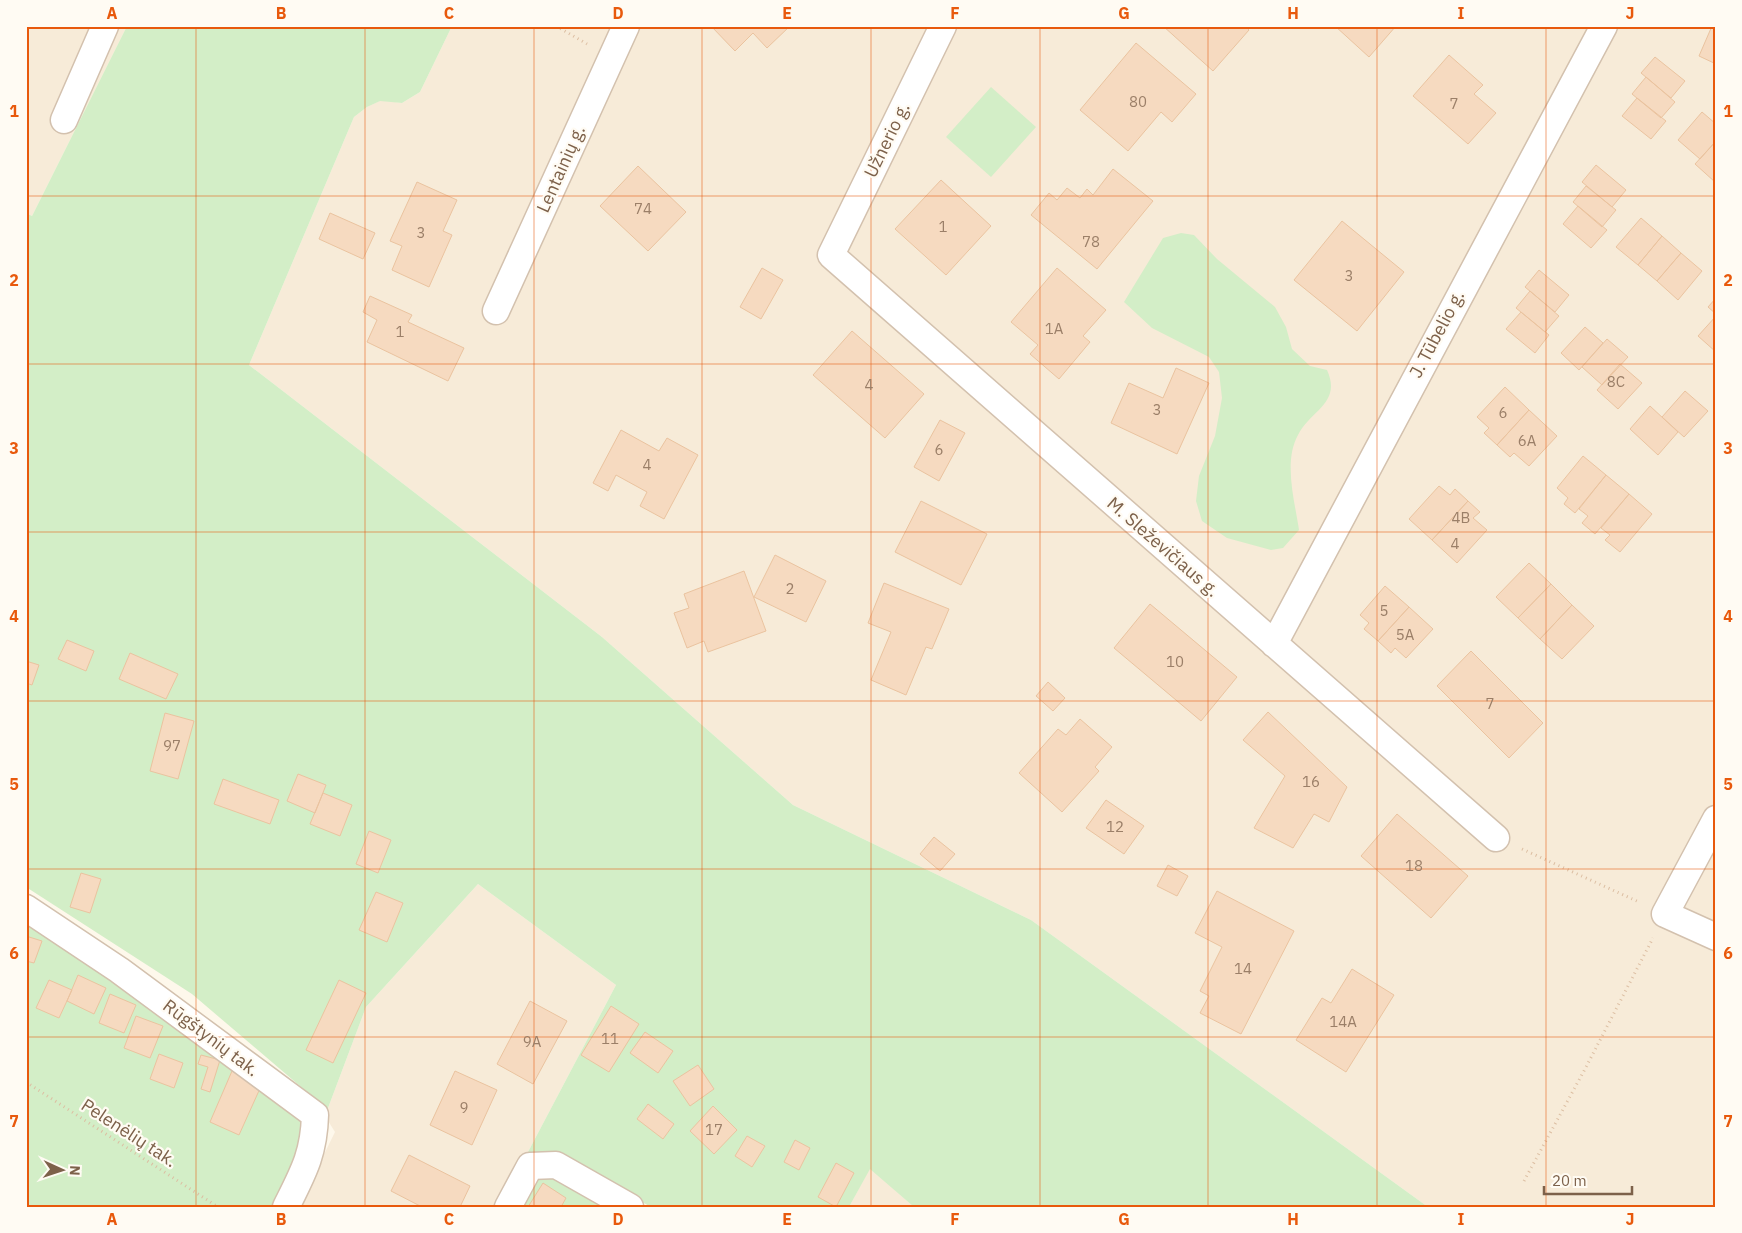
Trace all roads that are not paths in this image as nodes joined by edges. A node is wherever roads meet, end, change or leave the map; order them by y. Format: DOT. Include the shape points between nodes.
graph roads {
  1 [pos="106,26"];
  2 [pos="626,26"];
  3 [pos="943,26"];
  4 [pos="1604,26"];
  5 [pos="64,120"];
  6 [pos="831,255"];
  7 [pos="496,311"];
  8 [pos="1274,644"];
  9 [pos="1716,820"];
  10 [pos="1496,838"];
  11 [pos="26,908"];
  12 [pos="1716,938"];
  13 [pos="286,1207"];
  14 [pos="508,1207"];
  15 [pos="630,1207"];
  1 -- 5 [label="street"];
  2 -- 7 [label="street, Lentainių g."];
  3 -- 6 [label="street, Užnerio g."];
  4 -- 8 [label="street, J. Tūbelio g."];
  6 -- 8 [label="street, M. Sleževičiaus g."];
  8 -- 10 [label="street, M. Sleževičiaus g."];
  9 -- 12 [label="street" via="1665,914"];
  11 -- 13 [label="street, Rūgštynių tak." via="119,970 315,1115 314,1142"];
  14 -- 15 [label="street" via="530,1166 556,1165"];
}
